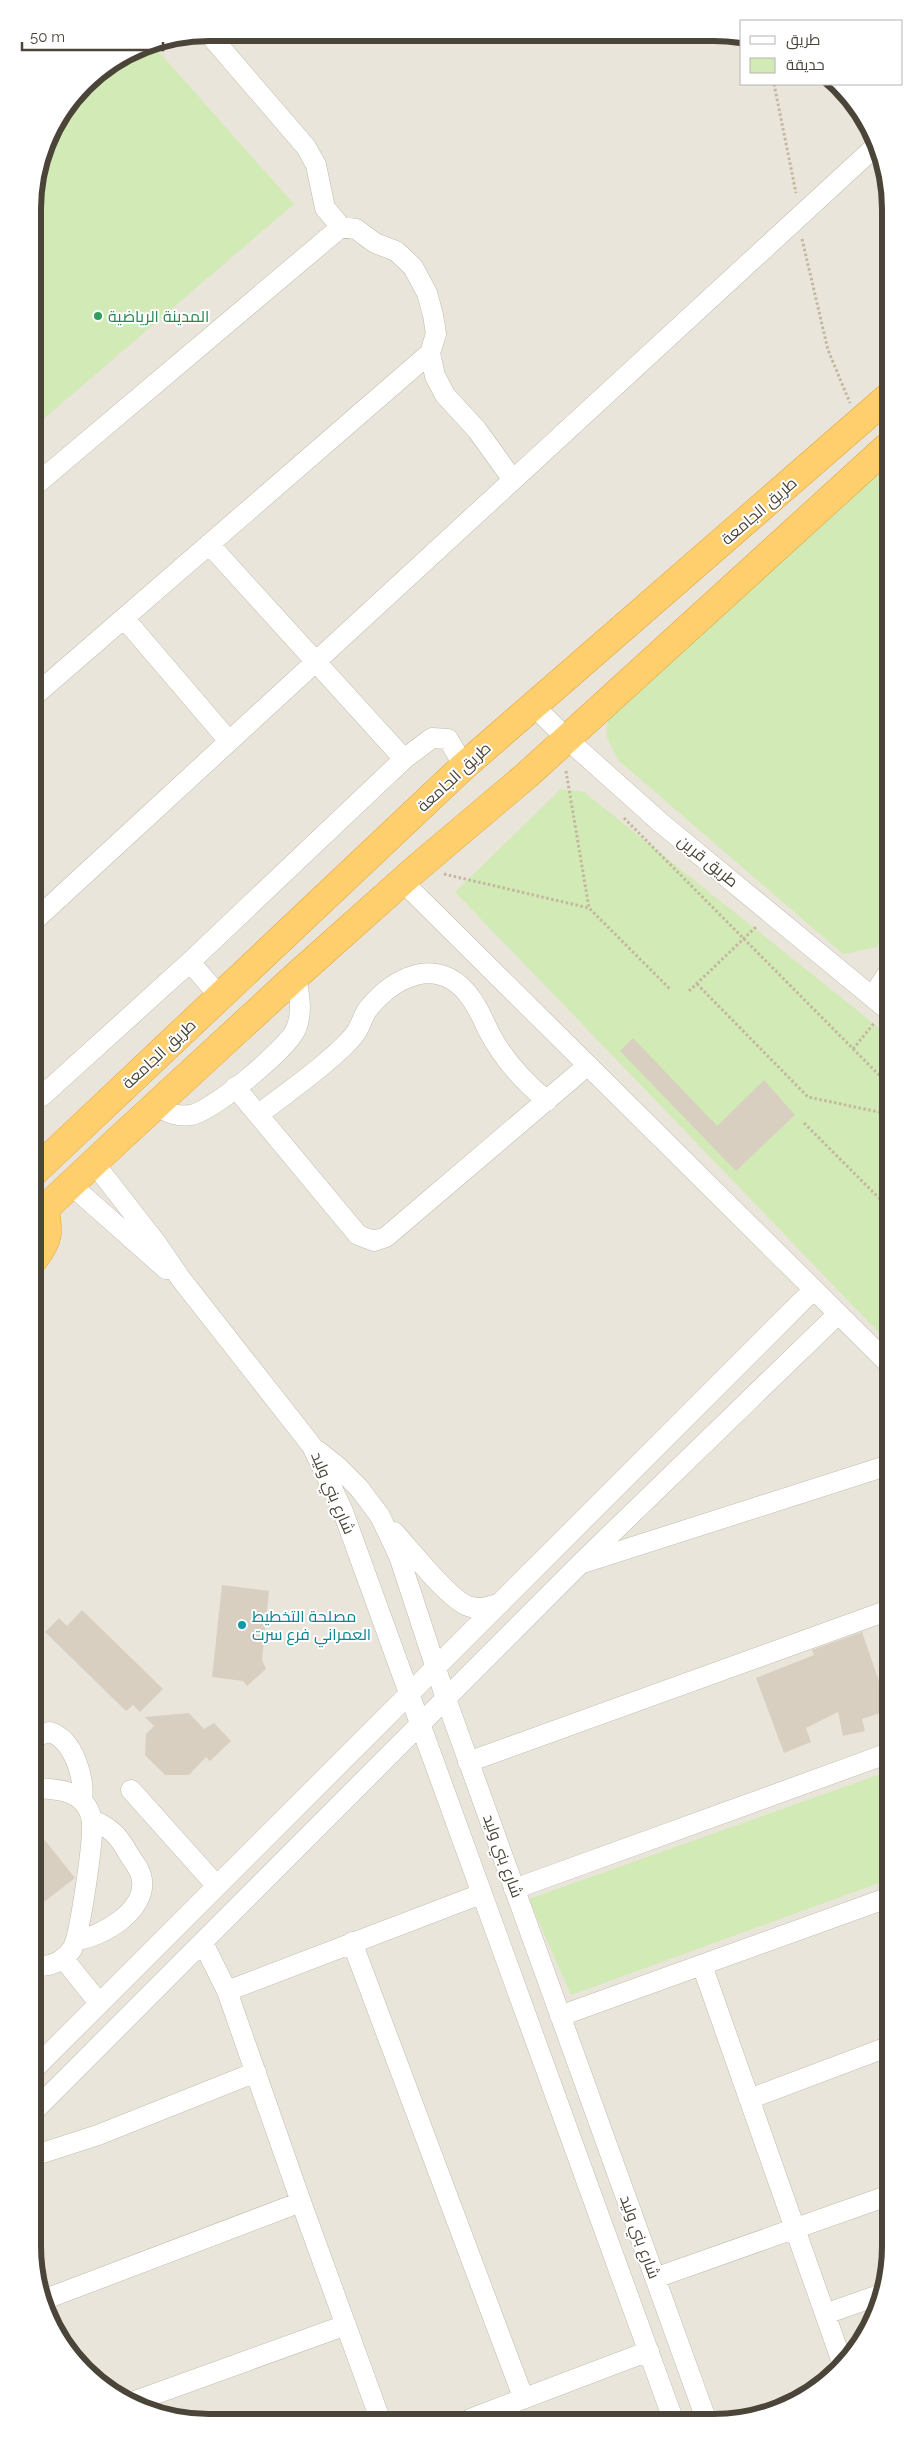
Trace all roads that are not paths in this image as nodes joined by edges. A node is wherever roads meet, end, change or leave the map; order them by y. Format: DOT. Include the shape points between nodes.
graph roads {
  1 [pos="215,41"];
  2 [pos="871,151"];
  3 [pos="341,227"];
  4 [pos="430,353"];
  5 [pos="882,403"];
  6 [pos="882,453"];
  7 [pos="42,480"];
  8 [pos="513,480"];
  9 [pos="209,544"];
  10 [pos="124,618"];
  11 [pos="315,662"];
  12 [pos="42,689"];
  13 [pos="533,706"];
  14 [pos="229,741"];
  15 [pos="560,743"];
  16 [pos="404,759"];
  17 [pos="464,766"];
  18 [pos="410,875"];
  19 [pos="42,912"];
  20 [pos="190,962"];
  21 [pos="296,976"];
  22 [pos="220,997"];
  23 [pos="882,1004"];
  24 [pos="588,1066"];
  25 [pos="236,1087"];
  26 [pos="42,1096"];
  27 [pos="547,1101"];
  28 [pos="156,1105"];
  29 [pos="258,1115"];
  30 [pos="42,1164"];
  31 [pos="94,1164"];
  32 [pos="51,1203"];
  33 [pos="41,1250"];
  34 [pos="181,1280"];
  35 [pos="813,1290"];
  36 [pos="838,1314"];
  37 [pos="881,1357"];
  38 [pos="312,1446"];
  39 [pos="881,1467"];
  40 [pos="380,1516"];
  41 [pos="580,1564"];
  42 [pos="501,1603"];
  43 [pos="881,1613"];
  44 [pos="436,1666"];
  45 [pos="408,1693"];
  46 [pos="446,1699"];
  47 [pos="419,1724"];
  48 [pos="41,1734"];
  49 [pos="881,1756"];
  50 [pos="468,1762"];
  51 [pos="41,1789"];
  52 [pos="131,1790"];
  53 [pos="82,1801"];
  54 [pos="92,1820"];
  55 [pos="216,1886"];
  56 [pos="514,1889"];
  57 [pos="481,1894"];
  58 [pos="881,1900"];
  59 [pos="76,1940"];
  60 [pos="352,1942"];
  61 [pos="203,1943"];
  62 [pos="63,1958"];
  63 [pos="702,1965"];
  64 [pos="41,1966"];
  65 [pos="228,1991"];
  66 [pos="99,2003"];
  67 [pos="560,2016"];
  68 [pos="72,2030"];
  69 [pos="881,2049"];
  70 [pos="93,2051"];
  71 [pos="41,2063"];
  72 [pos="256,2072"];
  73 [pos="749,2099"];
  74 [pos="41,2104"];
  75 [pos="41,2153"];
  76 [pos="881,2199"];
  77 [pos="300,2202"];
  78 [pos="795,2230"];
  79 [pos="655,2278"];
  80 [pos="50,2297"];
  81 [pos="874,2297"];
  82 [pos="825,2314"];
  83 [pos="346,2325"];
  84 [pos="649,2351"];
  85 [pos="840,2356"];
  86 [pos="523,2397"];
  87 [pos="141,2399"];
  88 [pos="378,2414"];
  89 [pos="482,2414"];
  90 [pos="671,2414"];
  91 [pos="704,2414"];
  1 -- 3 [label="street" via="306,147 316,165 325,208"];
  2 -- 8 [label="street"];
  3 -- 4 [label="street" via="356,229 375,243 396,251 414,267 427,293 433,315 436,334"];
  3 -- 7 [label="street"];
  4 -- 8 [label="street" via="435,376 445,395 477,430"];
  4 -- 9 [label="street"];
  5 -- 13 [label="highway, طريق الجامعة"];
  6 -- 15 [label="highway"];
  8 -- 11 [label="street"];
  9 -- 10 [label="street"];
  9 -- 11 [label="street"];
  10 -- 12 [label="street"];
  10 -- 14 [label="street"];
  11 -- 14 [label="street"];
  11 -- 16 [label="street"];
  13 -- 15 [label="street, طريق قرين"];
  13 -- 17 [label="highway, طريق الجامعة"];
  14 -- 19 [label="street"];
  15 -- 18 [label="highway"];
  15 -- 23 [label="street, طريق قرين"];
  16 -- 17 [label="street" via="432,738 448,740"];
  16 -- 20 [label="street"];
  17 -- 22 [label="highway, طريق الجامعة"];
  18 -- 21 [label="highway"];
  18 -- 24 [label="street"];
  20 -- 22 [label="street"];
  20 -- 26 [label="street"];
  21 -- 25 [label="street" via="301,1010 292,1036"];
  21 -- 28 [label="highway"];
  22 -- 30 [label="highway, طريق الجامعة"];
  24 -- 27 [label="street"];
  24 -- 35 [label="street"];
  25 -- 28 [label="street" via="213,1105 193,1115 171,1115"];
  25 -- 29 [label="street"];
  27 -- 29 [label="street" via="386,1236 374,1241 358,1235"];
  27 -- 29 [label="street" via="525,1083 500,1051 481,1012 466,991 448,976 429,973 402,979 382,993 341,1049"];
  28 -- 31 [label="highway"];
  31 -- 32 [label="highway"];
  31 -- 34 [label="street"];
  32 -- 33 [label="highway" via="48,1232"];
  32 -- 34 [label="street" via="144,1250"];
  34 -- 38 [label="street"];
  35 -- 36 [label="street"];
  35 -- 42 [label="street"];
  36 -- 37 [label="street"];
  36 -- 41 [label="street"];
  38 -- 40 [label="street, شارع بني وليد" via="359,1488"];
  38 -- 45 [label="street, شارع بني وليد" via="342,1509"];
  39 -- 41 [label="street"];
  40 -- 42 [label="street" via="454,1599 470,1607 485,1608"];
  40 -- 44 [label="street, شارع بني وليد" via="398,1556"];
  41 -- 46 [label="street"];
  42 -- 44 [label="street"];
  43 -- 50 [label="street"];
  44 -- 45 [label="street"];
  44 -- 46 [label="street, شارع بني وليد"];
  45 -- 47 [label="street, شارع بني وليد"];
  45 -- 55 [label="street"];
  46 -- 47 [label="street"];
  46 -- 50 [label="street, شارع بني وليد"];
  47 -- 57 [label="street, شارع بني وليد"];
  47 -- 61 [label="street"];
  48 -- 53 [label="street" via="50,1732 63,1740 81,1772"];
  49 -- 56 [label="street"];
  50 -- 56 [label="street, شارع بني وليد"];
  51 -- 53 [label="street" via="71,1793"];
  52 -- 55 [label="street"];
  53 -- 54 [label="street"];
  54 -- 59 [label="street"];
  54 -- 59 [label="street" via="105,1825 118,1836 141,1874 142,1886 127,1914 112,1927 95,1936"];
  55 -- 66 [label="street"];
  56 -- 67 [label="street, شارع بني وليد"];
  57 -- 60 [label="street"];
  57 -- 84 [label="street, شارع بني وليد"];
  58 -- 63 [label="street"];
  59 -- 62 [label="street"];
  60 -- 65 [label="street"];
  60 -- 86 [label="street"];
  61 -- 65 [label="street"];
  61 -- 70 [label="street"];
  62 -- 64 [label="street"];
  62 -- 66 [label="street"];
  63 -- 67 [label="street"];
  63 -- 73 [label="street"];
  65 -- 72 [label="street"];
  66 -- 68 [label="street"];
  67 -- 79 [label="street, شارع بني وليد"];
  68 -- 70 [label="street"];
  68 -- 71 [label="street"];
  69 -- 73 [label="street"];
  70 -- 74 [label="street"];
  72 -- 75 [label="street" via="98,2136"];
  72 -- 77 [label="street"];
  73 -- 78 [label="street"];
  76 -- 78 [label="street"];
  77 -- 80 [label="street"];
  77 -- 83 [label="street"];
  78 -- 79 [label="street"];
  78 -- 82 [label="street"];
  79 -- 91 [label="street, شارع بني وليد"];
  81 -- 82 [label="street"];
  82 -- 85 [label="street"];
  83 -- 87 [label="street"];
  83 -- 88 [label="street"];
  84 -- 86 [label="street"];
  84 -- 90 [label="street, شارع بني وليد"];
  86 -- 89 [label="street"];
}
